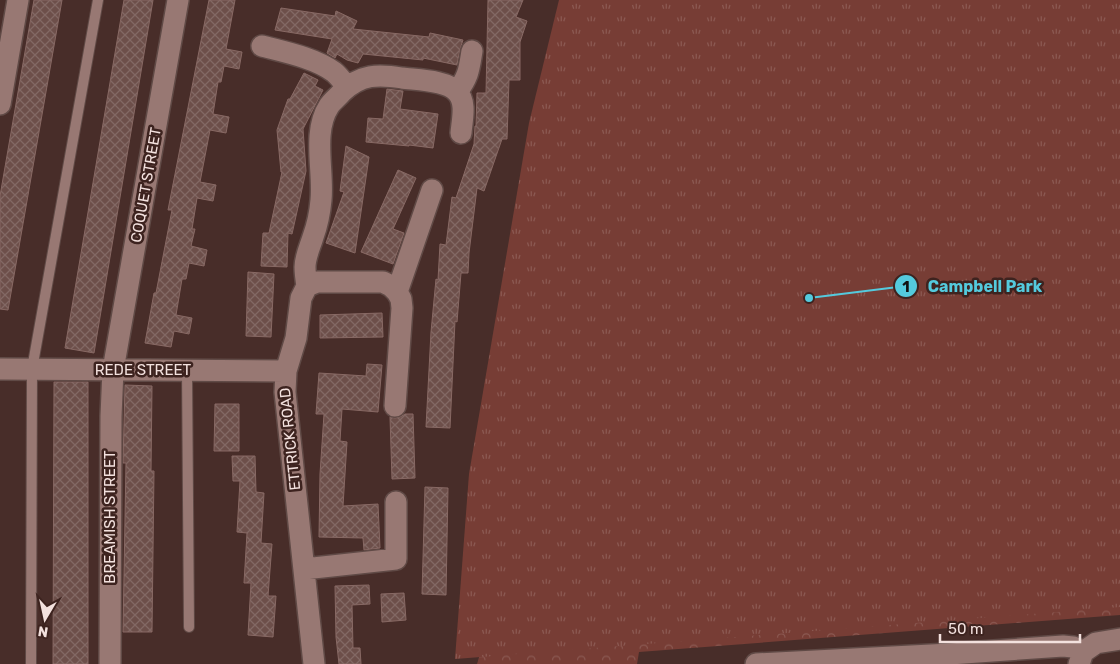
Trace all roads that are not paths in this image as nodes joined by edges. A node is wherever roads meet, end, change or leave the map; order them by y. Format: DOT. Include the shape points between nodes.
graph roads {
  1 [pos="18,0"];
  2 [pos="98,0"];
  3 [pos="178,0"];
  4 [pos="262,46"];
  5 [pos="472,51"];
  6 [pos="347,88"];
  7 [pos="457,92"];
  8 [pos="0,104"];
  9 [pos="461,133"];
  10 [pos="432,190"];
  11 [pos="307,286"];
  12 [pos="397,292"];
  13 [pos="0,369"];
  14 [pos="32,369"];
  15 [pos="113,370"];
  16 [pos="187,370"];
  17 [pos="286,371"];
  18 [pos="395,406"];
  19 [pos="396,502"];
  20 [pos="304,569"];
  21 [pos="189,627"];
  22 [pos="1120,639"];
  23 [pos="1081,658"];
  24 [pos="950,659"];
  25 [pos="31,664"];
  26 [pos="110,664"];
  27 [pos="314,664"];
  28 [pos="756,664"];
  1 -- 8 [label="street"];
  2 -- 14 [label="lane"];
  3 -- 15 [label="street, COQUET STREET"];
  4 -- 6 [label="street" via="325,66 336,73"];
  5 -- 7 [label="street" via="465,81"];
  6 -- 7 [label="street" via="360,79 388,76 440,83"];
  6 -- 11 [label="street" via="330,105 321,129 321,199 306,258"];
  7 -- 9 [label="street" via="463,105"];
  10 -- 12 [label="street"];
  11 -- 12 [label="street" via="317,282 383,282"];
  11 -- 17 [label="street, ETTRICK ROAD" via="301,298 296,338"];
  12 -- 18 [label="street" via="402,308"];
  13 -- 14 [label="street, REDE STREET"];
  14 -- 15 [label="street, REDE STREET"];
  14 -- 25 [label="lane"];
  15 -- 16 [label="street, REDE STREET"];
  15 -- 26 [label="street, BREAMISH STREET"];
  16 -- 17 [label="street, REDE STREET"];
  16 -- 21 [label="lane"];
  17 -- 20 [label="street, ETTRICK ROAD" via="285,392"];
  19 -- 20 [label="street" via="396,559"];
  20 -- 27 [label="street, ETTRICK ROAD"];
  22 -- 23 [label="street" via="1096,643"];
  23 -- 24 [label="street" via="1072,647 1063,646"];
  24 -- 28 [label="street"];
}
